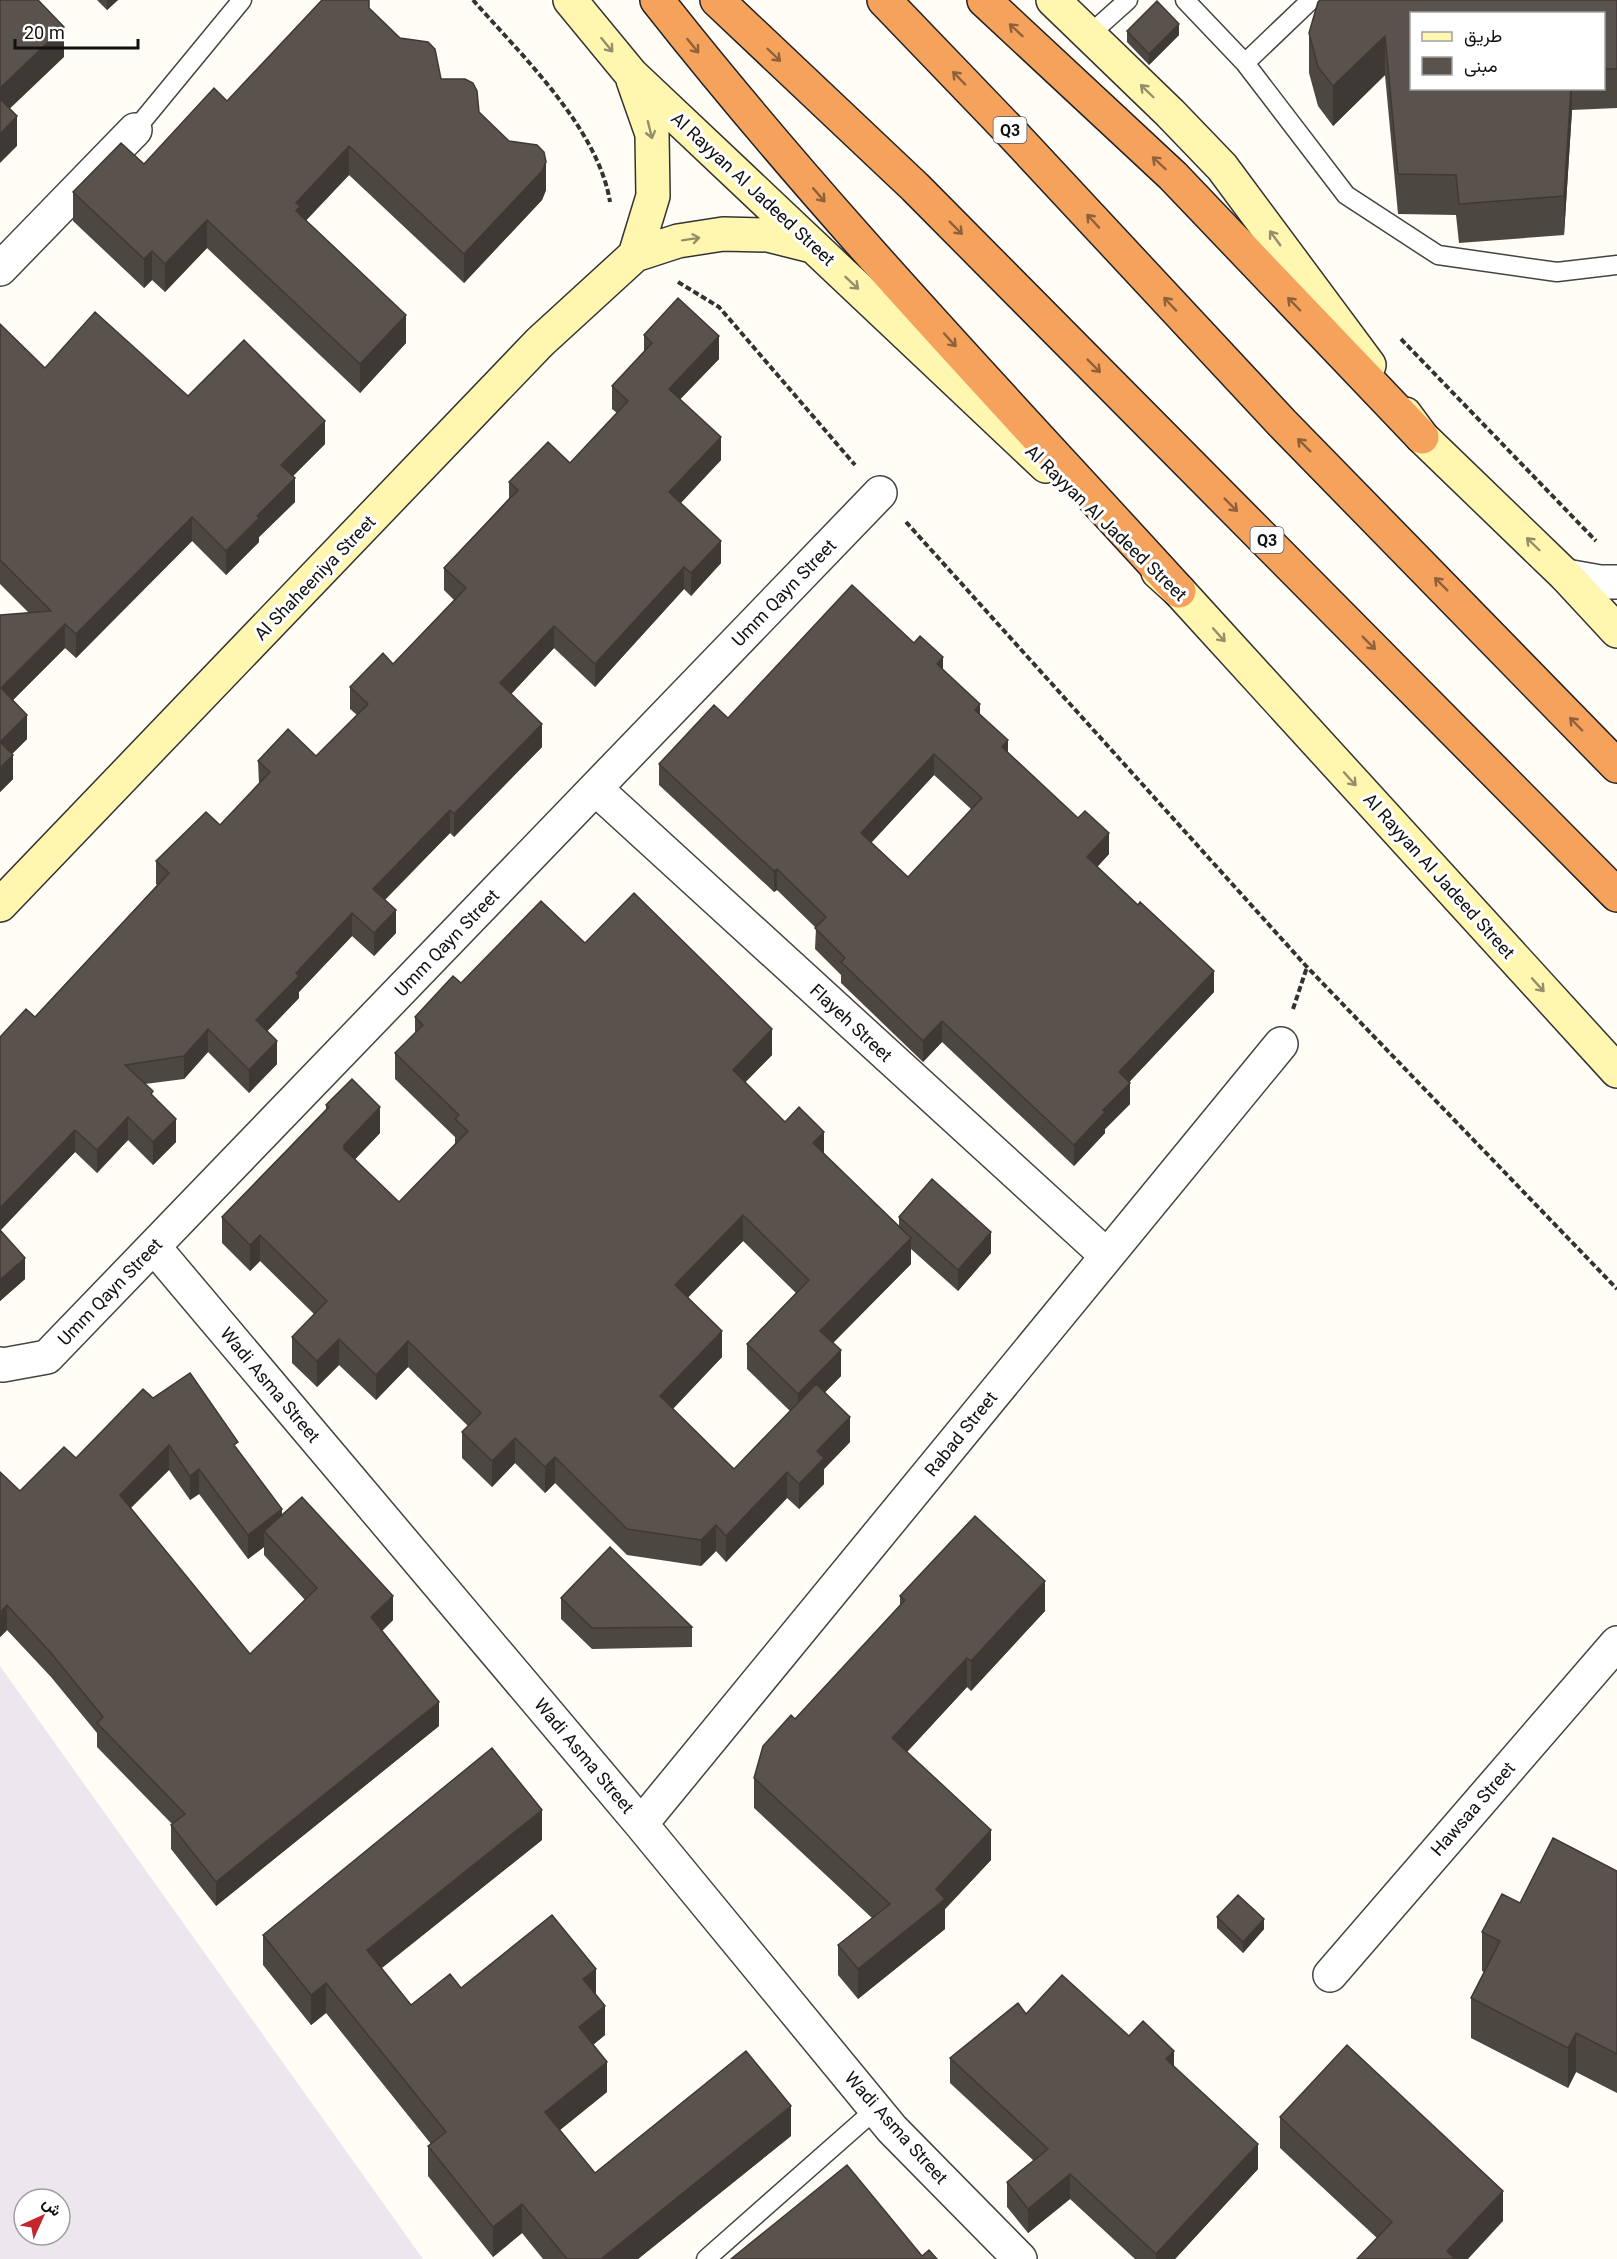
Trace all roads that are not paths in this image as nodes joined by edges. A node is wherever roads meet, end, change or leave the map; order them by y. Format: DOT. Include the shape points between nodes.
graph roads {
  1 [pos="242,0"];
  2 [pos="570,0"];
  3 [pos="657,0"];
  4 [pos="717,0"];
  5 [pos="884,0"];
  6 [pos="984,0"];
  7 [pos="1053,0"];
  8 [pos="1128,0"];
  9 [pos="1185,0"];
  10 [pos="1311,0"];
  11 [pos="1089,35"];
  12 [pos="1245,63"];
  13 [pos="631,74"];
  14 [pos="135,130"];
  15 [pos="812,246"];
  16 [pos="635,255"];
  17 [pos="4,258"];
  18 [pos="1617,266"];
  19 [pos="1422,437"];
  20 [pos="880,493"];
  21 [pos="1566,576"];
  22 [pos="1617,582"];
  23 [pos="1179,591"];
  24 [pos="1617,632"];
  25 [pos="1617,766"];
  26 [pos="596,789"];
  27 [pos="1617,895"];
  28 [pos="0,905"];
  29 [pos="1281,1044"];
  30 [pos="1617,1071"];
  31 [pos="154,1247"];
  32 [pos="1107,1256"];
  33 [pos="0,1364"];
  34 [pos="1617,1643"];
  35 [pos="641,1824"];
  36 [pos="1330,1975"];
  37 [pos="876,2109"];
  38 [pos="706,2259"];
  39 [pos="1020,2259"];
  1 -- 14 [label="lane"];
  2 -- 13 [label="street, Al Rayyan Al Jadeed Street, one-way"];
  3 -- 23 [label="highway, one-way" via="842,221"];
  4 -- 27 [label="highway, Q3, one-way" via="915,187"];
  25 -- 5 [label="highway, Q3, one-way" via="1282,423"];
  19 -- 6 [label="highway, one-way" via="1173,176"];
  7 -- 11 [label="street"];
  8 -- 11 [label="lane"];
  9 -- 12 [label="lane"];
  10 -- 12 [label="lane"];
  19 -- 11 [label="street, one-way" via="1222,167"];
  12 -- 18 [label="lane" via="1346,195 1438,255 1557,272"];
  13 -- 15 [label="street, Al Rayyan Al Jadeed Street"];
  13 -- 16 [label="street, one-way" via="652,134 653,196"];
  14 -- 17 [label="street"];
  16 -- 15 [label="street, Al Shaheeniya Street, one-way" via="678,241 723,234 768,235"];
  15 -- 23 [label="street, Al Rayyan Al Jadeed Street, one-way"];
  16 -- 28 [label="street, Al Shaheeniya Street" via="540,342"];
  21 -- 19 [label="street, one-way"];
  20 -- 26 [label="street, Umm Qayn Street"];
  21 -- 22 [label="street"];
  21 -- 24 [label="street"];
  23 -- 30 [label="street, Al Rayyan Al Jadeed Street, one-way"];
  26 -- 31 [label="street, Umm Qayn Street"];
  26 -- 32 [label="street, Flayeh Street"];
  29 -- 32 [label="street, Rabad Street"];
  31 -- 33 [label="street, Umm Qayn Street" via="47,1357"];
  31 -- 35 [label="street, Wadi Asma Street"];
  32 -- 35 [label="street, Rabad Street"];
  34 -- 36 [label="street, Hawsaa Street"];
  35 -- 37 [label="street, Wadi Asma Street"];
  37 -- 38 [label="lane"];
  37 -- 39 [label="street, Wadi Asma Street"];
}
